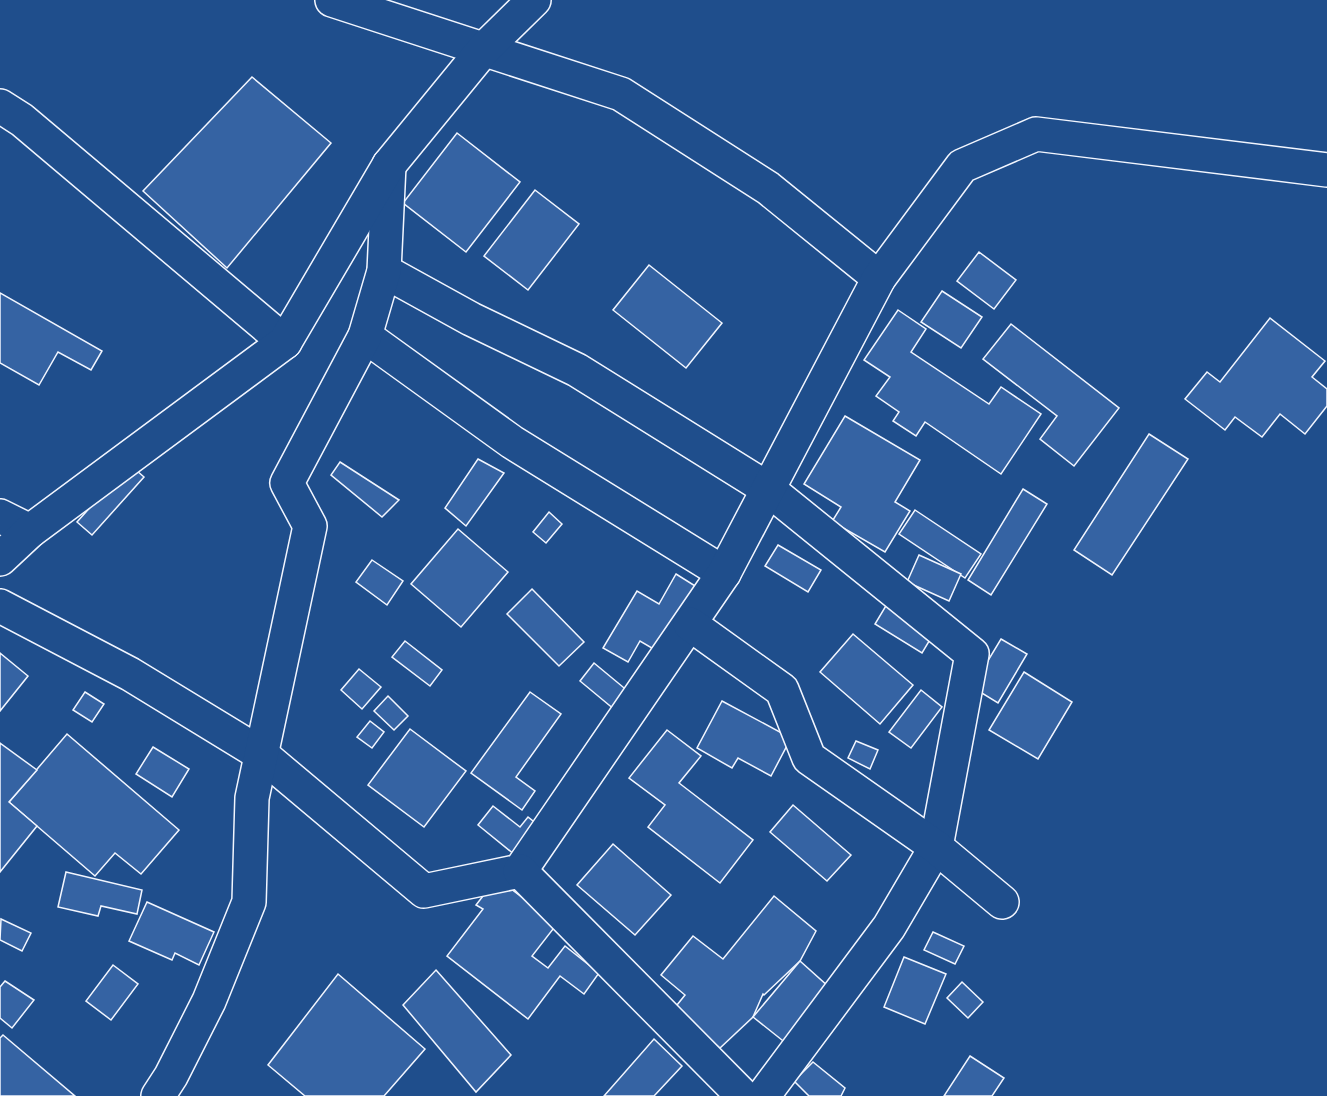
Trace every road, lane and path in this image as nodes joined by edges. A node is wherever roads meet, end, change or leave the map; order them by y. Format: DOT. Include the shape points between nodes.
graph roads {
  1 [pos="332,0"];
  2 [pos="534,0"];
  3 [pos="484,49"];
  4 [pos="0,106"];
  5 [pos="389,165"];
  6 [pos="1327,170"];
  7 [pos="384,271"];
  8 [pos="879,278"];
  9 [pos="365,336"];
  10 [pos="285,342"];
  11 [pos="768,489"];
  12 [pos="0,516"];
  13 [pos="30,531"];
  14 [pos="0,559"];
  15 [pos="724,573"];
  16 [pos="0,606"];
  17 [pos="690,624"];
  18 [pos="261,754"];
  19 [pos="936,847"];
  20 [pos="520,872"];
  21 [pos="1002,902"];
  22 [pos="158,1096"];
  23 [pos="743,1096"];
  24 [pos="763,1096"];
  1 -- 3 [label="street"];
  2 -- 3 [label="street"];
  3 -- 5 [label="street"];
  3 -- 8 [label="street" via="621,94 768,188"];
  4 -- 10 [label="street" via="22,120"];
  5 -- 7 [label="street"];
  5 -- 10 [label="street"];
  6 -- 8 [label="street" via="1036,134 962,166"];
  7 -- 9 [label="street"];
  7 -- 11 [label="street" via="471,319 577,370"];
  8 -- 11 [label="street"];
  9 -- 15 [label="street" via="512,442"];
  9 -- 18 [label="street" via="288,483 310,526"];
  10 -- 13 [label="street"];
  11 -- 15 [label="street"];
  11 -- 19 [label="street" via="972,654"];
  12 -- 13 [label="street"];
  13 -- 14 [label="street"];
  15 -- 17 [label="street"];
  16 -- 18 [label="street" via="130,674"];
  17 -- 19 [label="street" via="782,690 809,758"];
  17 -- 20 [label="street"];
  18 -- 20 [label="street" via="424,891"];
  18 -- 22 [label="street" via="252,798 249,902 209,1000"];
  19 -- 21 [label="street"];
  19 -- 24 [label="street" via="888,927"];
  20 -- 23 [label="street"];
}
